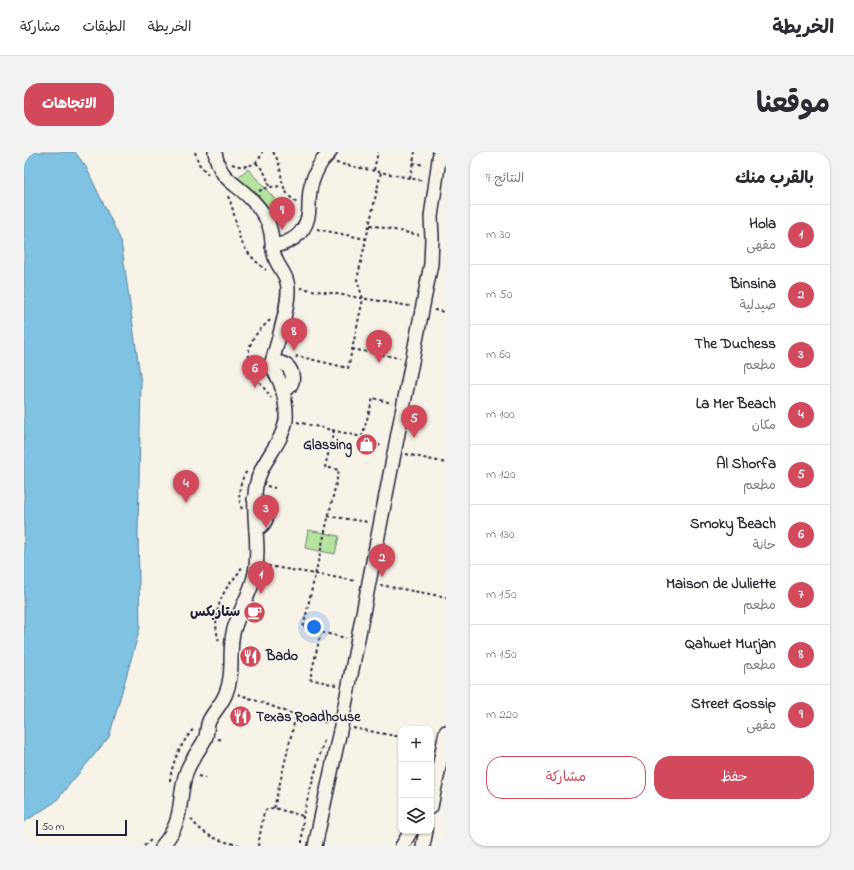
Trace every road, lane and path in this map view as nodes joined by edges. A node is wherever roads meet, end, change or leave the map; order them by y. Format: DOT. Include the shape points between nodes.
graph roads {
  1 [pos="196,152"];
  2 [pos="215,152"];
  3 [pos="262,152"];
  4 [pos="273,152"];
  5 [pos="378,152"];
  6 [pos="415,152"];
  7 [pos="440,152"];
  8 [pos="327,156"];
  9 [pos="227,161"];
  10 [pos="256,163"];
  11 [pos="374,171"];
  12 [pos="381,172"];
  13 [pos="210,176"];
  14 [pos="410,178"];
  15 [pos="435,183"];
  16 [pos="283,186"];
  17 [pos="269,187"];
  18 [pos="227,194"];
  19 [pos="250,198"];
  20 [pos="308,208"];
  21 [pos="370,224"];
  22 [pos="304,227"];
  23 [pos="432,238"];
  24 [pos="366,239"];
  25 [pos="272,246"];
  26 [pos="266,270"];
  27 [pos="288,286"];
  28 [pos="364,298"];
  29 [pos="422,308"];
  30 [pos="446,312"];
  31 [pos="271,320"];
  32 [pos="352,349"];
  33 [pos="411,360"];
  34 [pos="272,362"];
  35 [pos="293,375"];
  36 [pos="282,391"];
  37 [pos="273,403"];
  38 [pos="402,406"];
  39 [pos="286,420"];
  40 [pos="334,430"];
  41 [pos="362,437"];
  42 [pos="394,451"];
  43 [pos="446,463"];
  44 [pos="247,470"];
  45 [pos="242,511"];
  46 [pos="328,516"];
  47 [pos="368,522"];
  48 [pos="250,563"];
  49 [pos="316,574"];
  50 [pos="368,583"];
  51 [pos="446,597"];
  52 [pos="321,632"];
  53 [pos="357,641"];
  54 [pos="220,646"];
  55 [pos="348,687"];
  56 [pos="227,690"];
  57 [pos="296,715"];
  58 [pos="197,725"];
  59 [pos="341,726"];
  60 [pos="446,732"];
  61 [pos="398,736"];
  62 [pos="325,737"];
  63 [pos="170,785"];
  64 [pos="433,798"];
  65 [pos="181,802"];
  66 [pos="274,808"];
  67 [pos="303,816"];
  68 [pos="409,834"];
  69 [pos="425,834"];
  70 [pos="158,842"];
  71 [pos="231,844"];
  72 [pos="144,846"];
  73 [pos="243,846"];
  74 [pos="258,846"];
  75 [pos="302,846"];
  76 [pos="315,846"];
  77 [pos="402,846"];
  78 [pos="423,846"];
  1 -- 13 [label="path" via="199,164"];
  2 -- 19 [label="street" via="220,170"];
  3 -- 10 [label="path"];
  4 -- 16 [label="path" via="279,162"];
  5 -- 11 [label="path"];
  6 -- 14 [label="path"];
  7 -- 15 [label="street"];
  8 -- 11 [label="path"];
  8 -- 20 [label="street" via="313,178"];
  9 -- 10 [label="path" via="241,166"];
  10 -- 17 [label="path" via="263,169"];
  11 -- 12 [label="path"];
  12 -- 14 [label="path"];
  12 -- 21 [label="path"];
  14 -- 15 [label="path"];
  15 -- 23 [label="street" via="431,217"];
  16 -- 17 [label="path"];
  16 -- 20 [label="path" via="293,200"];
  17 -- 19 [label="path"];
  18 -- 26 [label="path" via="243,246"];
  19 -- 25 [label="street" via="267,222 271,231"];
  20 -- 22 [label="street" via="308,218"];
  21 -- 23 [label="path"];
  21 -- 24 [label="path"];
  22 -- 24 [label="path"];
  22 -- 25 [label="street" via="291,241"];
  23 -- 29 [label="street" via="431,264"];
  24 -- 28 [label="path" via="357,280"];
  25 -- 27 [label="street" via="274,258"];
  27 -- 28 [label="path"];
  27 -- 34 [label="street" via="288,302"];
  28 -- 29 [label="path"];
  28 -- 32 [label="path"];
  29 -- 30 [label="path"];
  29 -- 33 [label="street"];
  31 -- 37 [label="path" via="255,335 248,356 250,367"];
  32 -- 33 [label="path"];
  32 -- 35 [label="path" via="348,368 297,356"];
  33 -- 38 [label="street"];
  34 -- 35 [label="street" via="283,363 289,367"];
  34 -- 36 [label="street"];
  35 -- 36 [label="street" via="290,387"];
  36 -- 39 [label="street"];
  38 -- 41 [label="path" via="372,398"];
  38 -- 42 [label="street"];
  39 -- 40 [label="path"];
  39 -- 48 [label="street" via="279,442 260,473 254,498 257,548"];
  40 -- 41 [label="path"];
  40 -- 46 [label="path" via="325,467 338,470"];
  41 -- 42 [label="path"];
  42 -- 43 [label="path"];
  42 -- 50 [label="street"];
  44 -- 45 [label="path" via="239,490"];
  46 -- 47 [label="path"];
  46 -- 49 [label="path"];
  48 -- 49 [label="path"];
  48 -- 54 [label="path" via="228,586 221,598 216,626"];
  48 -- 56 [label="street" via="252,584 233,633 231,674"];
  49 -- 50 [label="path"];
  49 -- 52 [label="path" via="303,628"];
  50 -- 51 [label="path"];
  50 -- 53 [label="street"];
  52 -- 53 [label="path"];
  52 -- 55 [label="path" via="310,679"];
  53 -- 55 [label="street"];
  55 -- 59 [label="street"];
  56 -- 57 [label="path"];
  56 -- 65 [label="street" via="210,721 207,736 186,772"];
  57 -- 59 [label="path"];
  57 -- 66 [label="path"];
  58 -- 63 [label="path" via="186,738 176,757"];
  59 -- 61 [label="path"];
  59 -- 76 [label="street"];
  60 -- 64 [label="street"];
  62 -- 67 [label="path"];
  65 -- 70 [label="street" via="173,831"];
  65 -- 71 [label="path" via="195,825 217,840"];
  66 -- 67 [label="path"];
  66 -- 74 [label="path" via="264,812"];
  67 -- 75 [label="path"];
  68 -- 77 [label="street"];
  69 -- 78 [label="street"];
  70 -- 72 [label="path"];
  71 -- 73 [label="path"];
}
